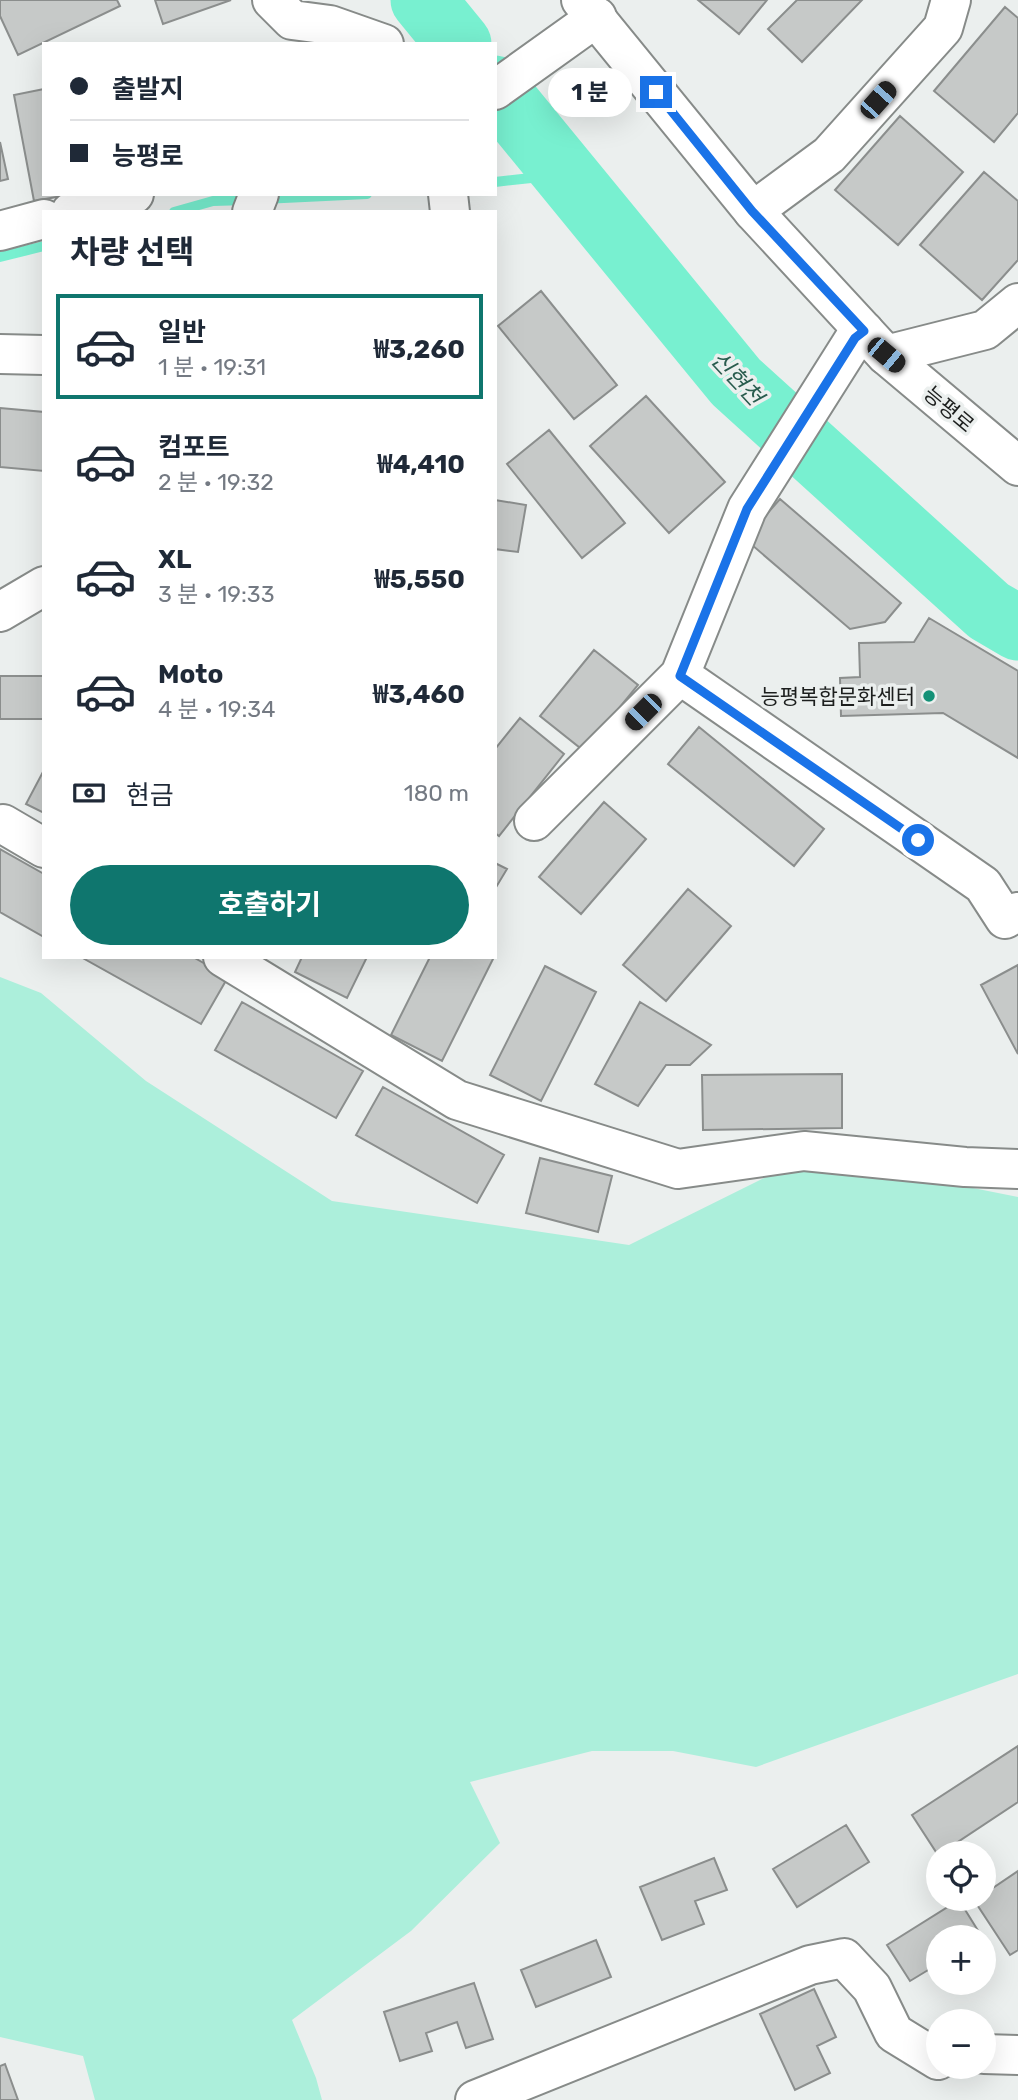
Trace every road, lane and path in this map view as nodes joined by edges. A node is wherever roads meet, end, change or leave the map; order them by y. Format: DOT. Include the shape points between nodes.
graph roads {
  1 [pos="272,0"];
  2 [pos="951,0"];
  3 [pos="589,9"];
  4 [pos="378,42"];
  5 [pos="497,89"];
  6 [pos="127,196"];
  7 [pos="78,210"];
  8 [pos="752,211"];
  9 [pos="42,220"];
  10 [pos="0,231"];
  11 [pos="1018,303"];
  12 [pos="868,341"];
  13 [pos="0,354"];
  14 [pos="42,355"];
  15 [pos="1016,463"];
  16 [pos="42,587"];
  17 [pos="0,612"];
  18 [pos="680,676"];
  19 [pos="534,821"];
  20 [pos="3,824"];
  21 [pos="42,847"];
  22 [pos="1018,912"];
  23 [pos="226,959"];
  24 [pos="1018,1170"];
  25 [pos="926,2053"];
  26 [pos="996,2054"];
  27 [pos="1018,2055"];
  28 [pos="475,2100"];
  1 -- 4 [label="main road" via="292,20 330,25"];
  2 -- 8 [label="main road" via="943,28 829,155"];
  3 -- 5 [label="main road" via="558,45"];
  3 -- 8 [label="main road, 능평로"];
  6 -- 7 [label="main road"];
  8 -- 12 [label="main road, 능평로"];
  9 -- 10 [label="main road"];
  11 -- 12 [label="main road" via="985,330"];
  12 -- 15 [label="main road, 능평로"];
  12 -- 18 [label="main road" via="747,509"];
  13 -- 14 [label="main road"];
  16 -- 17 [label="main road"];
  18 -- 19 [label="main road"];
  18 -- 22 [label="main road" via="983,885 1005,919"];
  20 -- 21 [label="main road"];
  23 -- 24 [label="main road" via="457,1100 678,1169 804,1151"];
  25 -- 28 [label="main road" via="894,2033 872,1988 844,1958 810,1965"];
  26 -- 27 [label="main road"];
}
